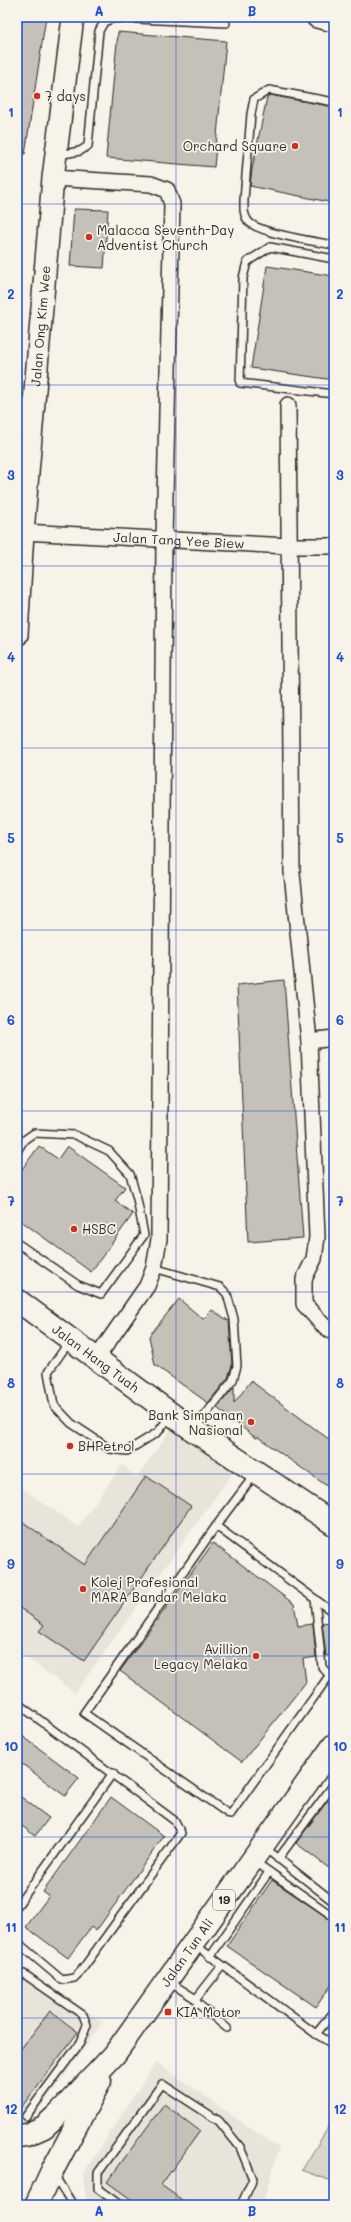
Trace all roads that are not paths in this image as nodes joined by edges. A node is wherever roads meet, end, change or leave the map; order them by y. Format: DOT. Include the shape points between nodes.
graph roads {
  1 [pos="73,17"];
  2 [pos="183,19"];
  3 [pos="226,23"];
  4 [pos="334,102"];
  5 [pos="56,156"];
  6 [pos="53,178"];
  7 [pos="334,245"];
  8 [pos="334,259"];
  9 [pos="334,394"];
  10 [pos="288,405"];
  11 [pos="23,532"];
  12 [pos="164,539"];
  13 [pos="289,546"];
  14 [pos="334,546"];
  15 [pos="17,635"];
  16 [pos="334,1038"];
  17 [pos="308,1041"];
  18 [pos="17,1152"];
  19 [pos="144,1234"];
  20 [pos="159,1239"];
  21 [pos="17,1243"];
  22 [pos="154,1268"];
  23 [pos="17,1300"];
  24 [pos="334,1332"];
  25 [pos="71,1340"];
  26 [pos="96,1359"];
  27 [pos="171,1414"];
  28 [pos="193,1430"];
  29 [pos="256,1473"];
  30 [pos="332,1521"];
  31 [pos="216,1526"];
  32 [pos="315,1599"];
  33 [pos="334,1613"];
  34 [pos="334,1669"];
  35 [pos="330,1676"];
  36 [pos="17,1703"];
  37 [pos="334,1745"];
  38 [pos="113,1773"];
  39 [pos="334,1784"];
  40 [pos="265,1859"];
  41 [pos="334,1902"];
  42 [pos="17,1906"];
  43 [pos="334,1917"];
  44 [pos="17,1942"];
  45 [pos="193,1944"];
  46 [pos="210,1957"];
  47 [pos="222,1966"];
  48 [pos="17,1976"];
  49 [pos="167,1980"];
  50 [pos="196,1999"];
  51 [pos="334,2012"];
  52 [pos="227,2028"];
  53 [pos="316,2034"];
  54 [pos="334,2045"];
  55 [pos="114,2055"];
  56 [pos="26,2116"];
  57 [pos="17,2136"];
  58 [pos="52,2171"];
  59 [pos="36,2205"];
  60 [pos="73,2205"];
  61 [pos="120,2205"];
  62 [pos="241,2205"];
  1 -- 5 [label="main road, Jalan Ong Kim Wee"];
  2 -- 3 [label="lane"];
  2 -- 5 [label="lane" via="114,18 104,22 99,31 88,146 80,151"];
  4 -- 7 [label="lane" via="269,90 254,99 244,200 244,212 249,222 260,229"];
  5 -- 6 [label="main road, Jalan Ong Kim Wee"];
  6 -- 11 [label="main road, Jalan Ong Kim Wee"];
  6 -- 12 [label="street" via="151,184 166,190 172,204"];
  8 -- 9 [label="lane" via="270,247 247,262 243,278 240,383"];
  10 -- 13 [label="street"];
  11 -- 12 [label="street, Jalan Tang Yee Biew"];
  11 -- 15 [label="main road, Jalan Ong Kim Wee"];
  12 -- 13 [label="street, Jalan Tang Yee Biew"];
  12 -- 20 [label="street"];
  13 -- 14 [label="street, Jalan Tang Yee Biew"];
  13 -- 17 [label="street" via="292,874"];
  16 -- 17 [label="street"];
  17 -- 24 [label="street" via="317,1237 314,1259 304,1279 304,1304 323,1325"];
  18 -- 19 [label="lane" via="24,1140 34,1133 75,1135 109,1151 130,1174"];
  19 -- 20 [label="lane"];
  19 -- 21 [label="lane" via="101,1294 78,1285"];
  20 -- 22 [label="street"];
  22 -- 26 [label="street" via="147,1286"];
  22 -- 28 [label="lane" via="220,1287 227,1294 234,1319 237,1366 233,1380"];
  23 -- 25 [label="main road, Jalan Hang Tuah"];
  25 -- 26 [label="main road, Jalan Hang Tuah"];
  25 -- 27 [label="lane" via="48,1372 54,1405 71,1423 110,1449 127,1451 158,1432"];
  26 -- 27 [label="main road, Jalan Hang Tuah"];
  27 -- 28 [label="main road, Jalan Hang Tuah"];
  28 -- 29 [label="main road, Jalan Hang Tuah"];
  29 -- 30 [label="main road, Jalan Hang Tuah"];
  29 -- 31 [label="lane"];
  31 -- 32 [label="lane"];
  31 -- 35 [label="lane" via="84,1713 230,1815"];
  32 -- 33 [label="lane"];
  32 -- 35 [label="lane" via="322,1667"];
  34 -- 35 [label="lane"];
  36 -- 38 [label="lane"];
  37 -- 40 [label="main road, Jalan Tun Ali / 19"];
  38 -- 42 [label="lane"];
  38 -- 44 [label="lane" via="175,1821 180,1833 74,1978 62,1980"];
  39 -- 40 [label="lane"];
  40 -- 41 [label="lane"];
  40 -- 43 [label="lane"];
  40 -- 45 [label="main road, Jalan Tun Ali / 19"];
  40 -- 46 [label="lane"];
  45 -- 46 [label="lane"];
  45 -- 49 [label="main road, Jalan Tun Ali / 19"];
  46 -- 47 [label="lane"];
  47 -- 50 [label="lane"];
  47 -- 53 [label="lane"];
  48 -- 56 [label="lane" via="24,1974 83,2015 87,2025 80,2043"];
  49 -- 50 [label="lane"];
  49 -- 55 [label="main road, Jalan Tun Ali / 19"];
  50 -- 52 [label="lane" via="197,2003"];
  51 -- 53 [label="lane"];
  53 -- 54 [label="lane"];
  55 -- 57 [label="main road, Jalan Tun Ali / 19" via="44,2127"];
  55 -- 58 [label="main road, 19"];
  58 -- 59 [label="main road, 19"];
  58 -- 60 [label="lane"];
  61 -- 62 [label="lane" via="98,2189 98,2173 162,2084 219,2121 240,2147 253,2179"];
}
